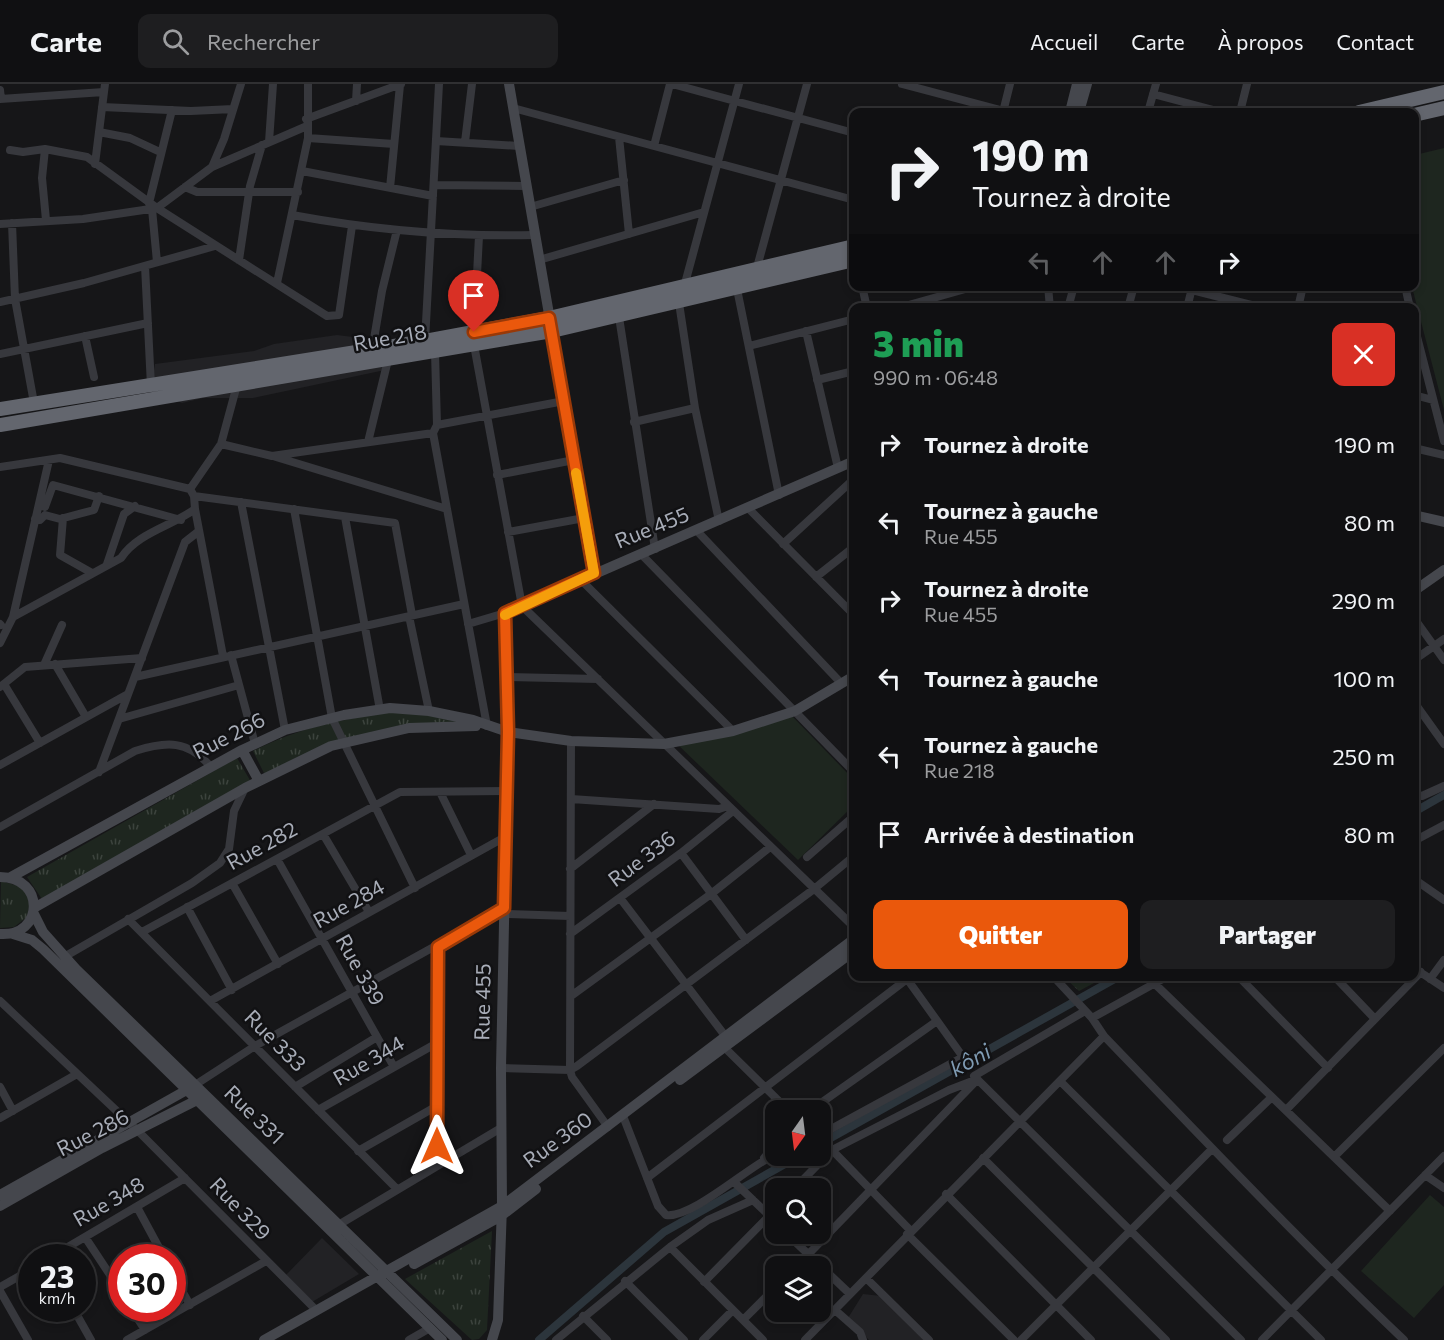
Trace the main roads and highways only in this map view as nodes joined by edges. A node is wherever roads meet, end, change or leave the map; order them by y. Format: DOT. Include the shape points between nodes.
graph roads {
  1 [pos="1444,92"];
  2 [pos="1376,108"];
  3 [pos="1444,108"];
  4 [pos="1419,114"];
  5 [pos="849,248"];
  6 [pos="849,261"];
  7 [pos="758,277"];
  8 [pos="550,324"];
  9 [pos="430,346"];
  10 [pos="0,409"];
  11 [pos="0,425"];
  1 -- 2 [label="highway"];
  3 -- 4 [label="highway"];
  5 -- 7 [label="highway, Rue 218"];
  6 -- 7 [label="highway, Rue 218"];
  7 -- 8 [label="highway, Rue 218" via="684,288"];
  7 -- 8 [label="highway, Rue 218" via="737,289 619,317"];
  8 -- 9 [label="highway, Rue 218"];
  9 -- 10 [label="highway, Rue 218"];
  9 -- 11 [label="highway, Rue 218" via="388,360"];
}
